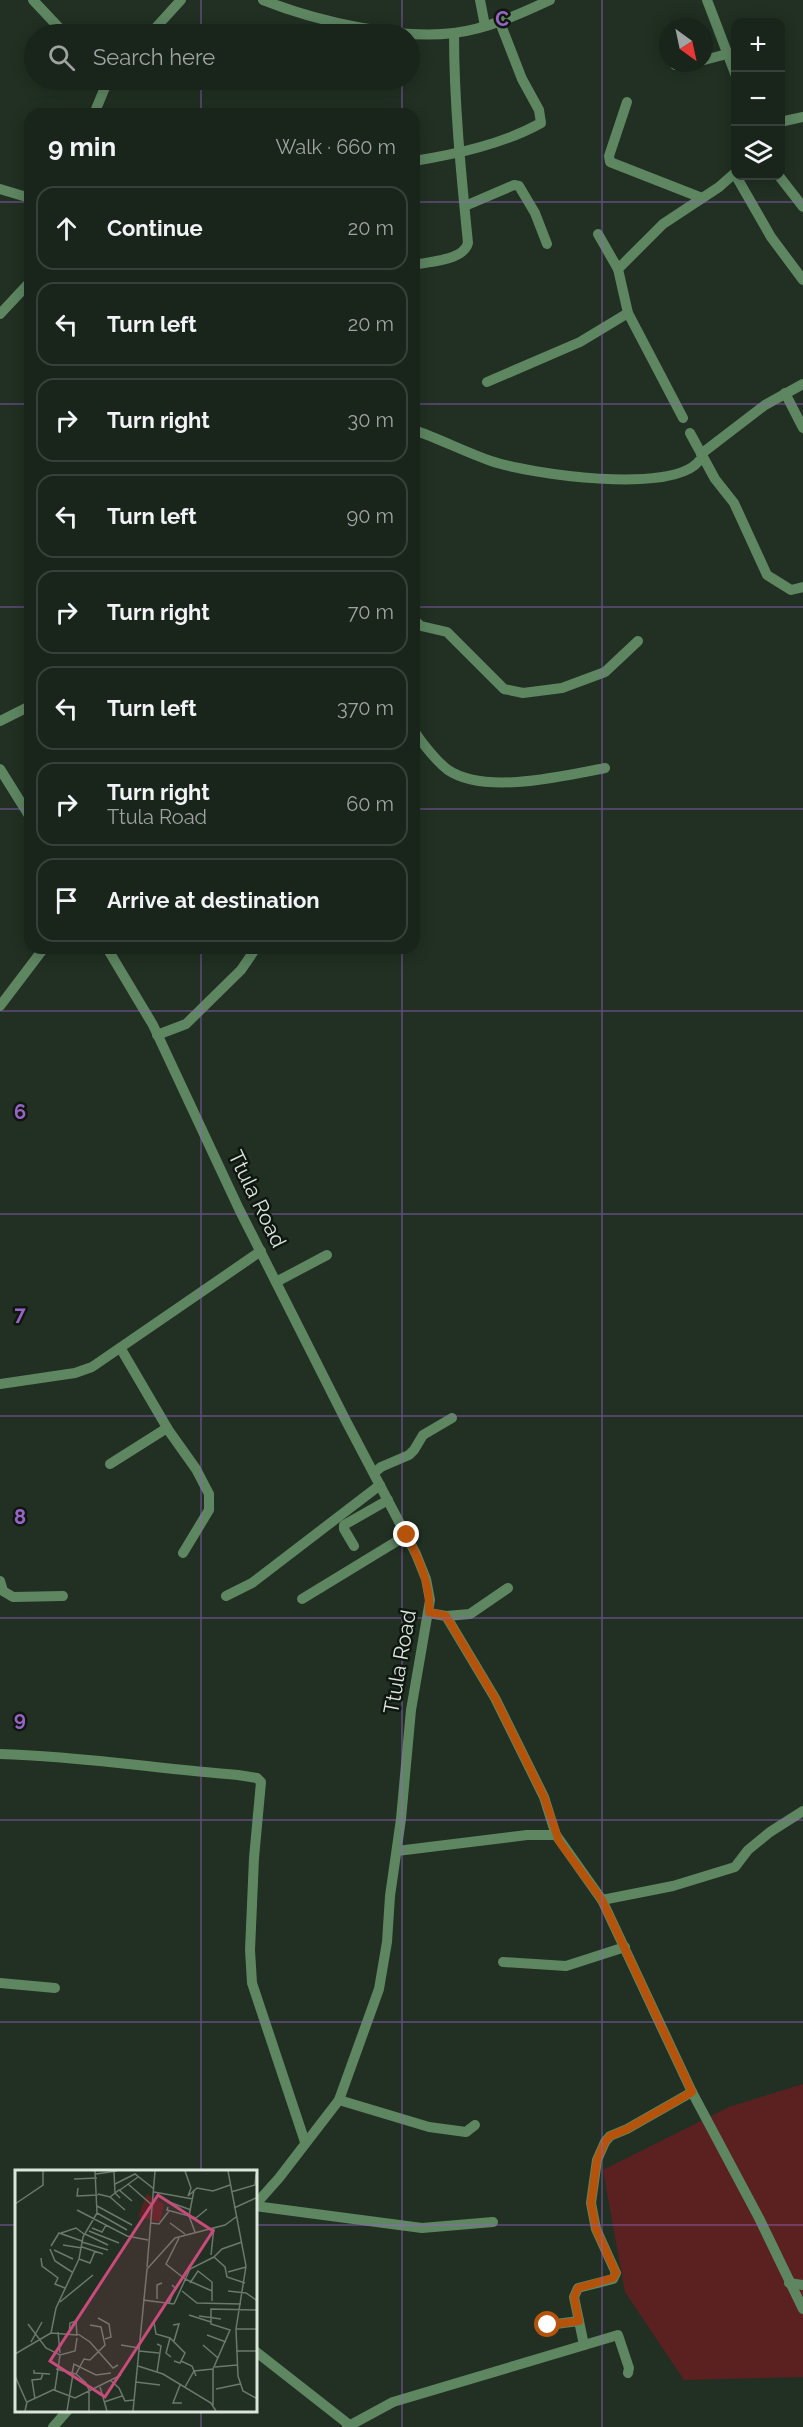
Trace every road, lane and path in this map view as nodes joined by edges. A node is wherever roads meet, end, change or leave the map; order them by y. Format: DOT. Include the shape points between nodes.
graph roads {
  1 [pos="33,0"];
  2 [pos="181,0"];
  3 [pos="263,0"];
  4 [pos="480,0"];
  5 [pos="550,0"];
  6 [pos="707,0"];
  7 [pos="499,20"];
  8 [pos="56,24"];
  9 [pos="159,24"];
  10 [pos="345,24"];
  11 [pos="485,26"];
  12 [pos="420,33"];
  13 [pos="454,33"];
  14 [pos="727,54"];
  15 [pos="713,58"];
  16 [pos="734,72"];
  17 [pos="104,90"];
  18 [pos="627,102"];
  19 [pos="96,108"];
  20 [pos="803,117"];
  21 [pos="785,121"];
  22 [pos="459,153"];
  23 [pos="420,160"];
  24 [pos="731,178"];
  25 [pos="739,180"];
  26 [pos="781,180"];
  27 [pos="0,189"];
  28 [pos="24,196"];
  29 [pos="702,198"];
  30 [pos="465,206"];
  31 [pos="803,207"];
  32 [pos="598,234"];
  33 [pos="547,244"];
  34 [pos="420,264"];
  35 [pos="618,268"];
  36 [pos="803,280"];
  37 [pos="24,288"];
  38 [pos="628,313"];
  39 [pos="0,314"];
  40 [pos="487,382"];
  41 [pos="803,384"];
  42 [pos="784,393"];
  43 [pos="683,418"];
  44 [pos="803,428"];
  45 [pos="420,432"];
  46 [pos="690,433"];
  47 [pos="700,457"];
  48 [pos="803,587"];
  49 [pos="420,625"];
  50 [pos="638,641"];
  51 [pos="24,709"];
  52 [pos="0,721"];
  53 [pos="420,740"];
  54 [pos="605,768"];
  55 [pos="0,769"];
  56 [pos="24,807"];
  57 [pos="39,954"];
  58 [pos="111,954"];
  59 [pos="252,954"];
  60 [pos="0,1006"];
  61 [pos="158,1035"];
  62 [pos="261,1251"];
  63 [pos="327,1255"];
  64 [pos="276,1282"];
  65 [pos="122,1349"];
  66 [pos="0,1384"];
  67 [pos="452,1418"];
  68 [pos="167,1428"];
  69 [pos="110,1464"];
  70 [pos="374,1473"];
  71 [pos="380,1485"];
  72 [pos="388,1500"];
  73 [pos="407,1535"];
  74 [pos="354,1546"];
  75 [pos="183,1553"];
  76 [pos="0,1581"];
  77 [pos="508,1588"];
  78 [pos="63,1596"];
  79 [pos="226,1596"];
  80 [pos="302,1599"];
  81 [pos="429,1612"];
  82 [pos="446,1616"];
  83 [pos="0,1754"];
  84 [pos="803,1811"];
  85 [pos="556,1834"];
  86 [pos="397,1851"];
  87 [pos="602,1900"];
  88 [pos="625,1947"];
  89 [pos="502,1962"];
  90 [pos="0,1983"];
  91 [pos="55,1988"];
  92 [pos="692,2092"];
  93 [pos="339,2100"];
  94 [pos="475,2125"];
  95 [pos="306,2142"];
  96 [pos="256,2205"];
  97 [pos="256,2206"];
  98 [pos="493,2222"];
  99 [pos="789,2283"];
  100 [pos="803,2285"];
  101 [pos="803,2309"];
  102 [pos="579,2321"];
  103 [pos="548,2325"];
  104 [pos="584,2345"];
  105 [pos="256,2352"];
  106 [pos="628,2373"];
  107 [pos="66,2412"];
  108 [pos="350,2426"];
  109 [pos="52,2427"];
  1 -- 8 [label="street"];
  2 -- 9 [label="street"];
  3 -- 10 [label="street" via="296,13"];
  4 -- 11 [label="street"];
  5 -- 7 [label="street"];
  6 -- 14 [label="street"];
  7 -- 11 [label="street"];
  7 -- 22 [label="street" via="539,110 541,123"];
  11 -- 13 [label="street"];
  12 -- 13 [label="street"];
  13 -- 22 [label="street"];
  14 -- 15 [label="street"];
  14 -- 16 [label="street"];
  17 -- 19 [label="street"];
  18 -- 29 [label="street" via="610,162"];
  20 -- 21 [label="street"];
  22 -- 23 [label="street"];
  22 -- 30 [label="street"];
  24 -- 29 [label="street"];
  25 -- 36 [label="street" via="771,237"];
  26 -- 31 [label="street"];
  27 -- 28 [label="street"];
  29 -- 35 [label="street" via="663,224"];
  30 -- 33 [label="street" via="519,186"];
  30 -- 34 [label="street" via="466,250 460,255"];
  32 -- 35 [label="street"];
  35 -- 38 [label="street"];
  37 -- 39 [label="street"];
  38 -- 40 [label="street" via="580,342"];
  38 -- 43 [label="street"];
  41 -- 42 [label="street"];
  42 -- 44 [label="street"];
  42 -- 47 [label="street"];
  45 -- 47 [label="street" via="490,461 564,476 623,480 668,476 689,470"];
  46 -- 47 [label="street"];
  47 -- 48 [label="street" via="734,503 767,574 791,590"];
  49 -- 50 [label="street" via="447,632 504,689 523,693 562,688 605,672"];
  51 -- 52 [label="street"];
  53 -- 54 [label="street" via="449,770 478,780 523,782"];
  55 -- 56 [label="street"];
  57 -- 60 [label="street"];
  58 -- 61 [label="street, Ttula Road"];
  59 -- 61 [label="street" via="241,970 186,1024"];
  61 -- 62 [label="street, Ttula Road"];
  62 -- 64 [label="street, Ttula Road"];
  62 -- 65 [label="street"];
  63 -- 64 [label="street"];
  64 -- 70 [label="street, Ttula Road"];
  65 -- 66 [label="street" via="75,1373"];
  65 -- 68 [label="street"];
  67 -- 70 [label="street" via="423,1435 409,1455"];
  68 -- 69 [label="street"];
  68 -- 75 [label="street" via="209,1494 209,1510"];
  70 -- 71 [label="street, Ttula Road"];
  71 -- 72 [label="street, Ttula Road"];
  71 -- 79 [label="street" via="252,1583"];
  72 -- 73 [label="street, Ttula Road"];
  72 -- 74 [label="street" via="344,1525"];
  73 -- 80 [label="street"];
  73 -- 81 [label="street, Ttula Road" via="426,1579"];
  76 -- 78 [label="street" via="3,1591 13,1597"];
  77 -- 82 [label="street" via="470,1614"];
  81 -- 82 [label="street"];
  81 -- 86 [label="street, Ttula Road" via="411,1710"];
  82 -- 85 [label="street" via="495,1698 544,1797"];
  83 -- 95 [label="street" via="238,1775 261,1782 254,1858 252,1983"];
  84 -- 87 [label="street" via="748,1850 735,1867 673,1886"];
  85 -- 86 [label="street"];
  85 -- 87 [label="street"];
  86 -- 93 [label="street, Ttula Road" via="384,1967 371,2015"];
  87 -- 88 [label="street"];
  88 -- 89 [label="street" via="566,1966"];
  88 -- 92 [label="street"];
  90 -- 91 [label="street"];
  92 -- 99 [label="street"];
  92 -- 102 [label="street" via="605,2142 597,2160 591,2203 596,2229 616,2273 613,2278 578,2288 574,2297"];
  93 -- 94 [label="street" via="429,2127 466,2132"];
  93 -- 95 [label="street, Ttula Road"];
  95 -- 96 [label="street, Ttula Road"];
  97 -- 98 [label="street" via="422,2228"];
  99 -- 100 [label="street"];
  99 -- 101 [label="street"];
  102 -- 103 [label="street"];
  102 -- 104 [label="street"];
  104 -- 106 [label="street" via="618,2335"];
  104 -- 108 [label="street" via="393,2402"];
  105 -- 108 [label="street"];
  107 -- 109 [label="street"];
}
